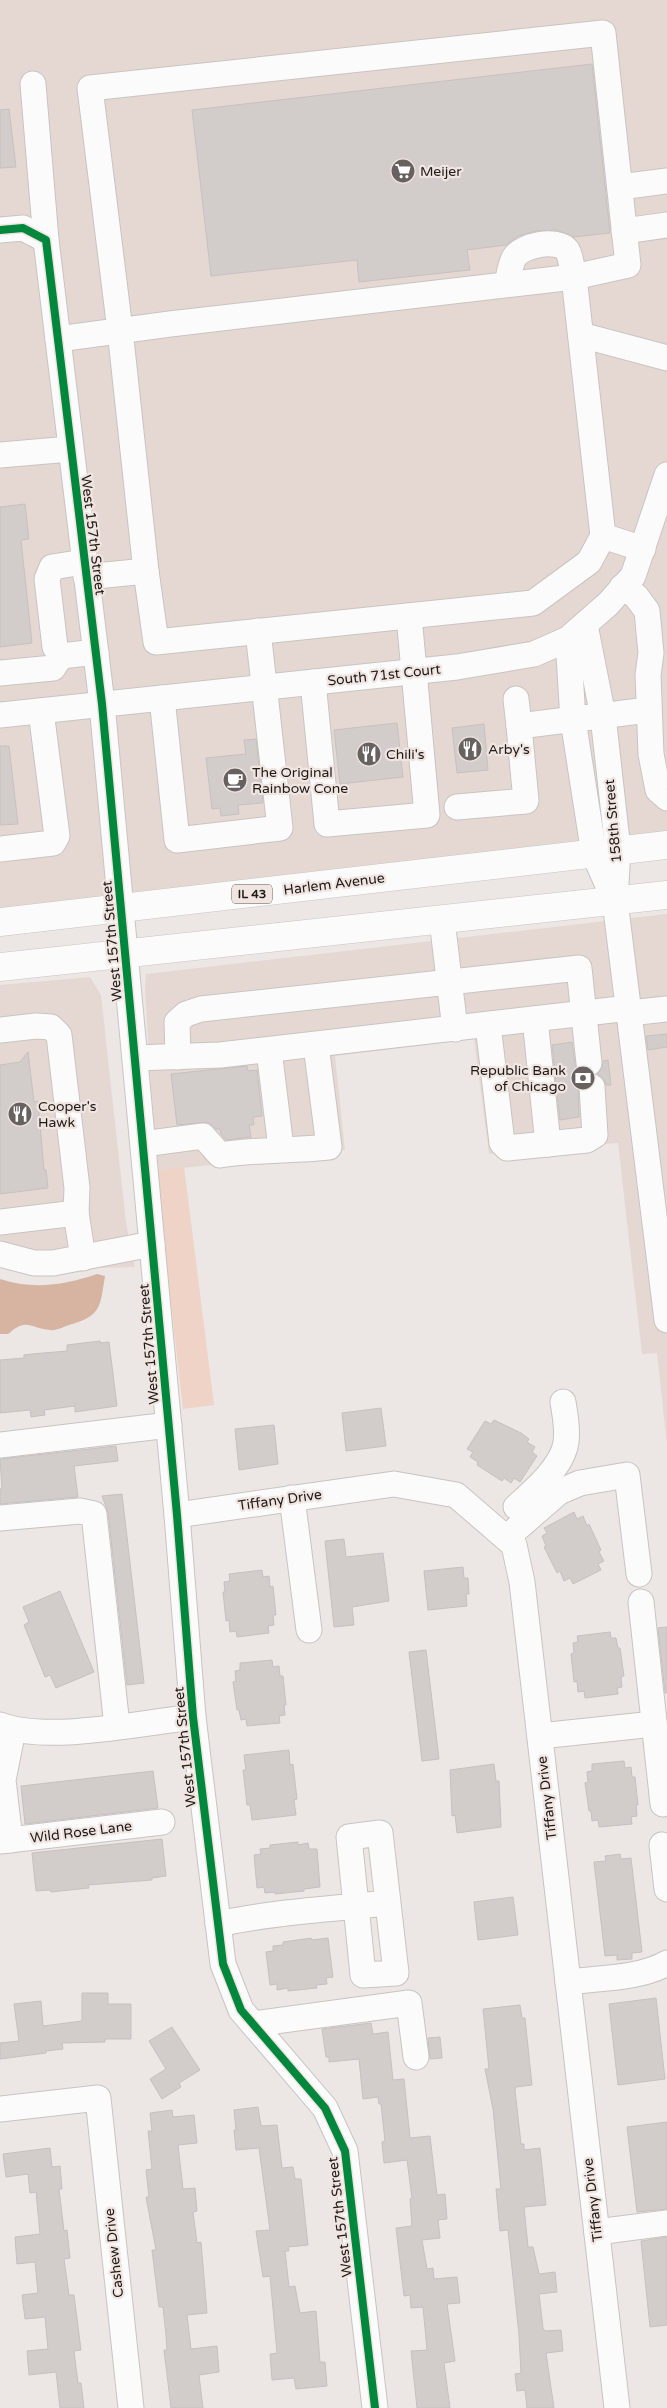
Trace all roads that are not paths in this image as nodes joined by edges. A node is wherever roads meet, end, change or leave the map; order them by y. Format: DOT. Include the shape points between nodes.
graph roads {
  1 [pos="33,84"];
  2 [pos="667,181"];
  3 [pos="620,188"];
  4 [pos="667,225"];
  5 [pos="0,230"];
  6 [pos="624,232"];
  7 [pos="46,240"];
  8 [pos="574,277"];
  9 [pos="508,284"];
  10 [pos="120,330"];
  11 [pos="581,335"];
  12 [pos="58,339"];
  13 [pos="667,358"];
  14 [pos="70,449"];
  15 [pos="0,454"];
  16 [pos="667,475"];
  17 [pos="602,536"];
  18 [pos="643,549"];
  19 [pos="85,570"];
  20 [pos="146,571"];
  21 [pos="622,587"];
  22 [pos="409,616"];
  23 [pos="258,631"];
  24 [pos="577,632"];
  25 [pos="96,652"];
  26 [pos="659,653"];
  27 [pos="61,656"];
  28 [pos="413,672"];
  29 [pos="0,673"];
  30 [pos="313,682"];
  31 [pos="265,687"];
  32 [pos="162,698"];
  33 [pos="516,699"];
  34 [pos="102,704"];
  35 [pos="41,710"];
  36 [pos="648,710"];
  37 [pos="0,715"];
  38 [pos="603,716"];
  39 [pos="573,720"];
  40 [pos="519,726"];
  41 [pos="667,798"];
  42 [pos="457,807"];
  43 [pos="667,845"];
  44 [pos="0,849"];
  45 [pos="606,852"];
  46 [pos="667,895"];
  47 [pos="615,901"];
  48 [pos="122,909"];
  49 [pos="442,920"];
  50 [pos="0,922"];
  51 [pos="125,954"];
  52 [pos="0,967"];
  53 [pos="449,983"];
  54 [pos="667,1009"];
  55 [pos="629,1010"];
  56 [pos="584,1014"];
  57 [pos="535,1019"];
  58 [pos="488,1025"];
  59 [pos="455,1029"];
  60 [pos="0,1030"];
  61 [pos="316,1045"];
  62 [pos="269,1050"];
  63 [pos="178,1057"];
  64 [pos="135,1058"];
  65 [pos="589,1063"];
  66 [pos="592,1087"];
  67 [pos="143,1144"];
  68 [pos="548,1144"];
  69 [pos="281,1148"];
  70 [pos="76,1213"];
  71 [pos="0,1222"];
  72 [pos="152,1244"];
  73 [pos="0,1254"];
  74 [pos="83,1258"];
  75 [pos="667,1320"];
  76 [pos="564,1402"];
  77 [pos="169,1425"];
  78 [pos="0,1446"];
  79 [pos="292,1498"];
  80 [pos="177,1515"];
  81 [pos="0,1518"];
  82 [pos="500,1532"];
  83 [pos="639,1574"];
  84 [pos="641,1602"];
  85 [pos="309,1630"];
  86 [pos="193,1717"];
  87 [pos="654,1724"];
  88 [pos="117,1726"];
  89 [pos="7,1727"];
  90 [pos="540,1736"];
  91 [pos="663,1804"];
  92 [pos="162,1822"];
  93 [pos="5,1840"];
  94 [pos="662,1845"];
  95 [pos="667,1889"];
  96 [pos="388,1903"];
  97 [pos="356,1906"];
  98 [pos="218,1924"];
  99 [pos="662,1972"];
  100 [pos="568,1982"];
  101 [pos="253,2024"];
  102 [pos="416,2057"];
  103 [pos="0,2109"];
  104 [pos="667,2223"];
  105 [pos="597,2232"];
  106 [pos="131,2408"];
  107 [pos="375,2408"];
  108 [pos="617,2408"];
  1 -- 7 [label="street, West 157th Street"];
  2 -- 3 [label="street"];
  3 -- 6 [label="street"];
  3 -- 10 [label="street" via="603,33 90,88"];
  4 -- 6 [label="street"];
  5 -- 7 [label="street" via="23,228"];
  6 -- 8 [label="street" via="628,266"];
  7 -- 12 [label="street, West 157th Street"];
  8 -- 9 [label="street"];
  8 -- 9 [label="street" via="568,251 560,244 549,244 518,252 513,258"];
  8 -- 11 [label="street"];
  9 -- 10 [label="street"];
  10 -- 12 [label="street"];
  10 -- 20 [label="street"];
  11 -- 13 [label="street"];
  11 -- 17 [label="street"];
  12 -- 14 [label="street, West 157th Street"];
  14 -- 15 [label="street"];
  14 -- 19 [label="street, West 157th Street"];
  16 -- 18 [label="street, South 71st Court"];
  17 -- 18 [label="street"];
  17 -- 22 [label="street" via="590,562 533,603"];
  18 -- 21 [label="street, South 71st Court" via="633,576"];
  19 -- 20 [label="street"];
  19 -- 25 [label="street, West 157th Street"];
  19 -- 27 [label="street" via="52,567 47,579 55,647"];
  20 -- 23 [label="street" via="156,642"];
  21 -- 24 [label="street, South 71st Court"];
  21 -- 26 [label="street" via="636,596 647,611"];
  22 -- 23 [label="street"];
  22 -- 28 [label="street"];
  23 -- 31 [label="street"];
  24 -- 28 [label="street, South 71st Court" via="534,654"];
  24 -- 38 [label="street, 158th Street"];
  24 -- 39 [label="street, 158th Street"];
  25 -- 27 [label="street"];
  25 -- 34 [label="street, West 157th Street"];
  26 -- 36 [label="street" via="648,676"];
  27 -- 29 [label="street" via="54,668"];
  28 -- 30 [label="street, South 71st Court"];
  28 -- 30 [label="street" via="426,815 327,824"];
  30 -- 31 [label="street, South 71st Court"];
  31 -- 32 [label="street, South 71st Court"];
  31 -- 32 [label="street" via="280,828 177,840"];
  32 -- 34 [label="street, South 71st Court"];
  33 -- 40 [label="street"];
  34 -- 35 [label="street, South 71st Court"];
  34 -- 48 [label="street, West 157th Street"];
  35 -- 37 [label="street, South 71st Court"];
  35 -- 44 [label="street" via="57,836 53,843"];
  36 -- 38 [label="street"];
  36 -- 41 [label="street" via="658,790"];
  38 -- 39 [label="street"];
  38 -- 45 [label="street, 158th Street"];
  39 -- 40 [label="street"];
  39 -- 45 [label="street, 158th Street"];
  40 -- 42 [label="street" via="526,801"];
  43 -- 45 [label="main road, Harlem Avenue / IL 43"];
  45 -- 47 [label="street, 158th Street"];
  45 -- 48 [label="main road, Harlem Avenue / IL 43"];
  46 -- 47 [label="main road"];
  47 -- 49 [label="main road"];
  47 -- 55 [label="street, 158th Street"];
  48 -- 50 [label="main road, Harlem Avenue / IL 43"];
  48 -- 51 [label="street, West 157th Street"];
  49 -- 51 [label="main road"];
  49 -- 53 [label="street"];
  51 -- 52 [label="main road"];
  51 -- 64 [label="street, West 157th Street"];
  53 -- 56 [label="street" via="579,968"];
  53 -- 59 [label="street"];
  53 -- 63 [label="street" via="201,1009 186,1014 177,1022"];
  54 -- 55 [label="street"];
  55 -- 56 [label="street"];
  55 -- 75 [label="street, 158th Street"];
  56 -- 57 [label="street"];
  56 -- 65 [label="street"];
  57 -- 58 [label="street"];
  57 -- 68 [label="street"];
  58 -- 59 [label="street"];
  58 -- 68 [label="street" via="502,1143 506,1148"];
  59 -- 61 [label="street"];
  60 -- 70 [label="street" via="51,1027 59,1035 77,1188"];
  61 -- 62 [label="street"];
  61 -- 69 [label="street" via="329,1147"];
  62 -- 63 [label="street"];
  62 -- 69 [label="street"];
  63 -- 64 [label="street"];
  64 -- 67 [label="street, West 157th Street"];
  66 -- 68 [label="street" via="595,1135 587,1140"];
  67 -- 69 [label="street" via="203,1136 220,1155"];
  67 -- 72 [label="street, West 157th Street"];
  70 -- 71 [label="street"];
  70 -- 74 [label="street"];
  72 -- 74 [label="street"];
  72 -- 77 [label="street, West 157th Street"];
  73 -- 74 [label="street" via="44,1264"];
  76 -- 82 [label="street" via="566,1444 535,1490"];
  77 -- 78 [label="street"];
  77 -- 80 [label="street, West 157th Street"];
  79 -- 80 [label="street, Tiffany Drive"];
  79 -- 82 [label="street, Tiffany Drive" via="394,1484 456,1495"];
  79 -- 85 [label="street"];
  80 -- 86 [label="street, West 157th Street"];
  81 -- 88 [label="street" via="80,1511 94,1514"];
  82 -- 83 [label="street" via="559,1492 580,1484 627,1475"];
  82 -- 90 [label="street, Tiffany Drive" via="514,1544 522,1582"];
  84 -- 87 [label="street"];
  86 -- 88 [label="street"];
  86 -- 98 [label="street, West 157th Street"];
  87 -- 90 [label="street"];
  87 -- 91 [label="street"];
  88 -- 89 [label="street" via="56,1733"];
  89 -- 93 [label="street" via="3,1780"];
  90 -- 100 [label="street, Tiffany Drive"];
  92 -- 93 [label="street, Wild Rose Lane"];
  94 -- 95 [label="street"];
  96 -- 97 [label="street"];
  96 -- 97 [label="street" via="380,1833 349,1837"];
  96 -- 97 [label="street" via="396,1974 364,1975"];
  97 -- 98 [label="street"];
  98 -- 101 [label="street, West 157th Street" via="223,1964 241,2010"];
  99 -- 100 [label="street"];
  100 -- 105 [label="street, Tiffany Drive"];
  101 -- 102 [label="street" via="408,2003"];
  101 -- 107 [label="street, West 157th Street" via="325,2108 345,2151"];
  103 -- 106 [label="street, Cashew Drive" via="98,2098"];
  104 -- 105 [label="street"];
  105 -- 108 [label="street, Tiffany Drive"];
}
